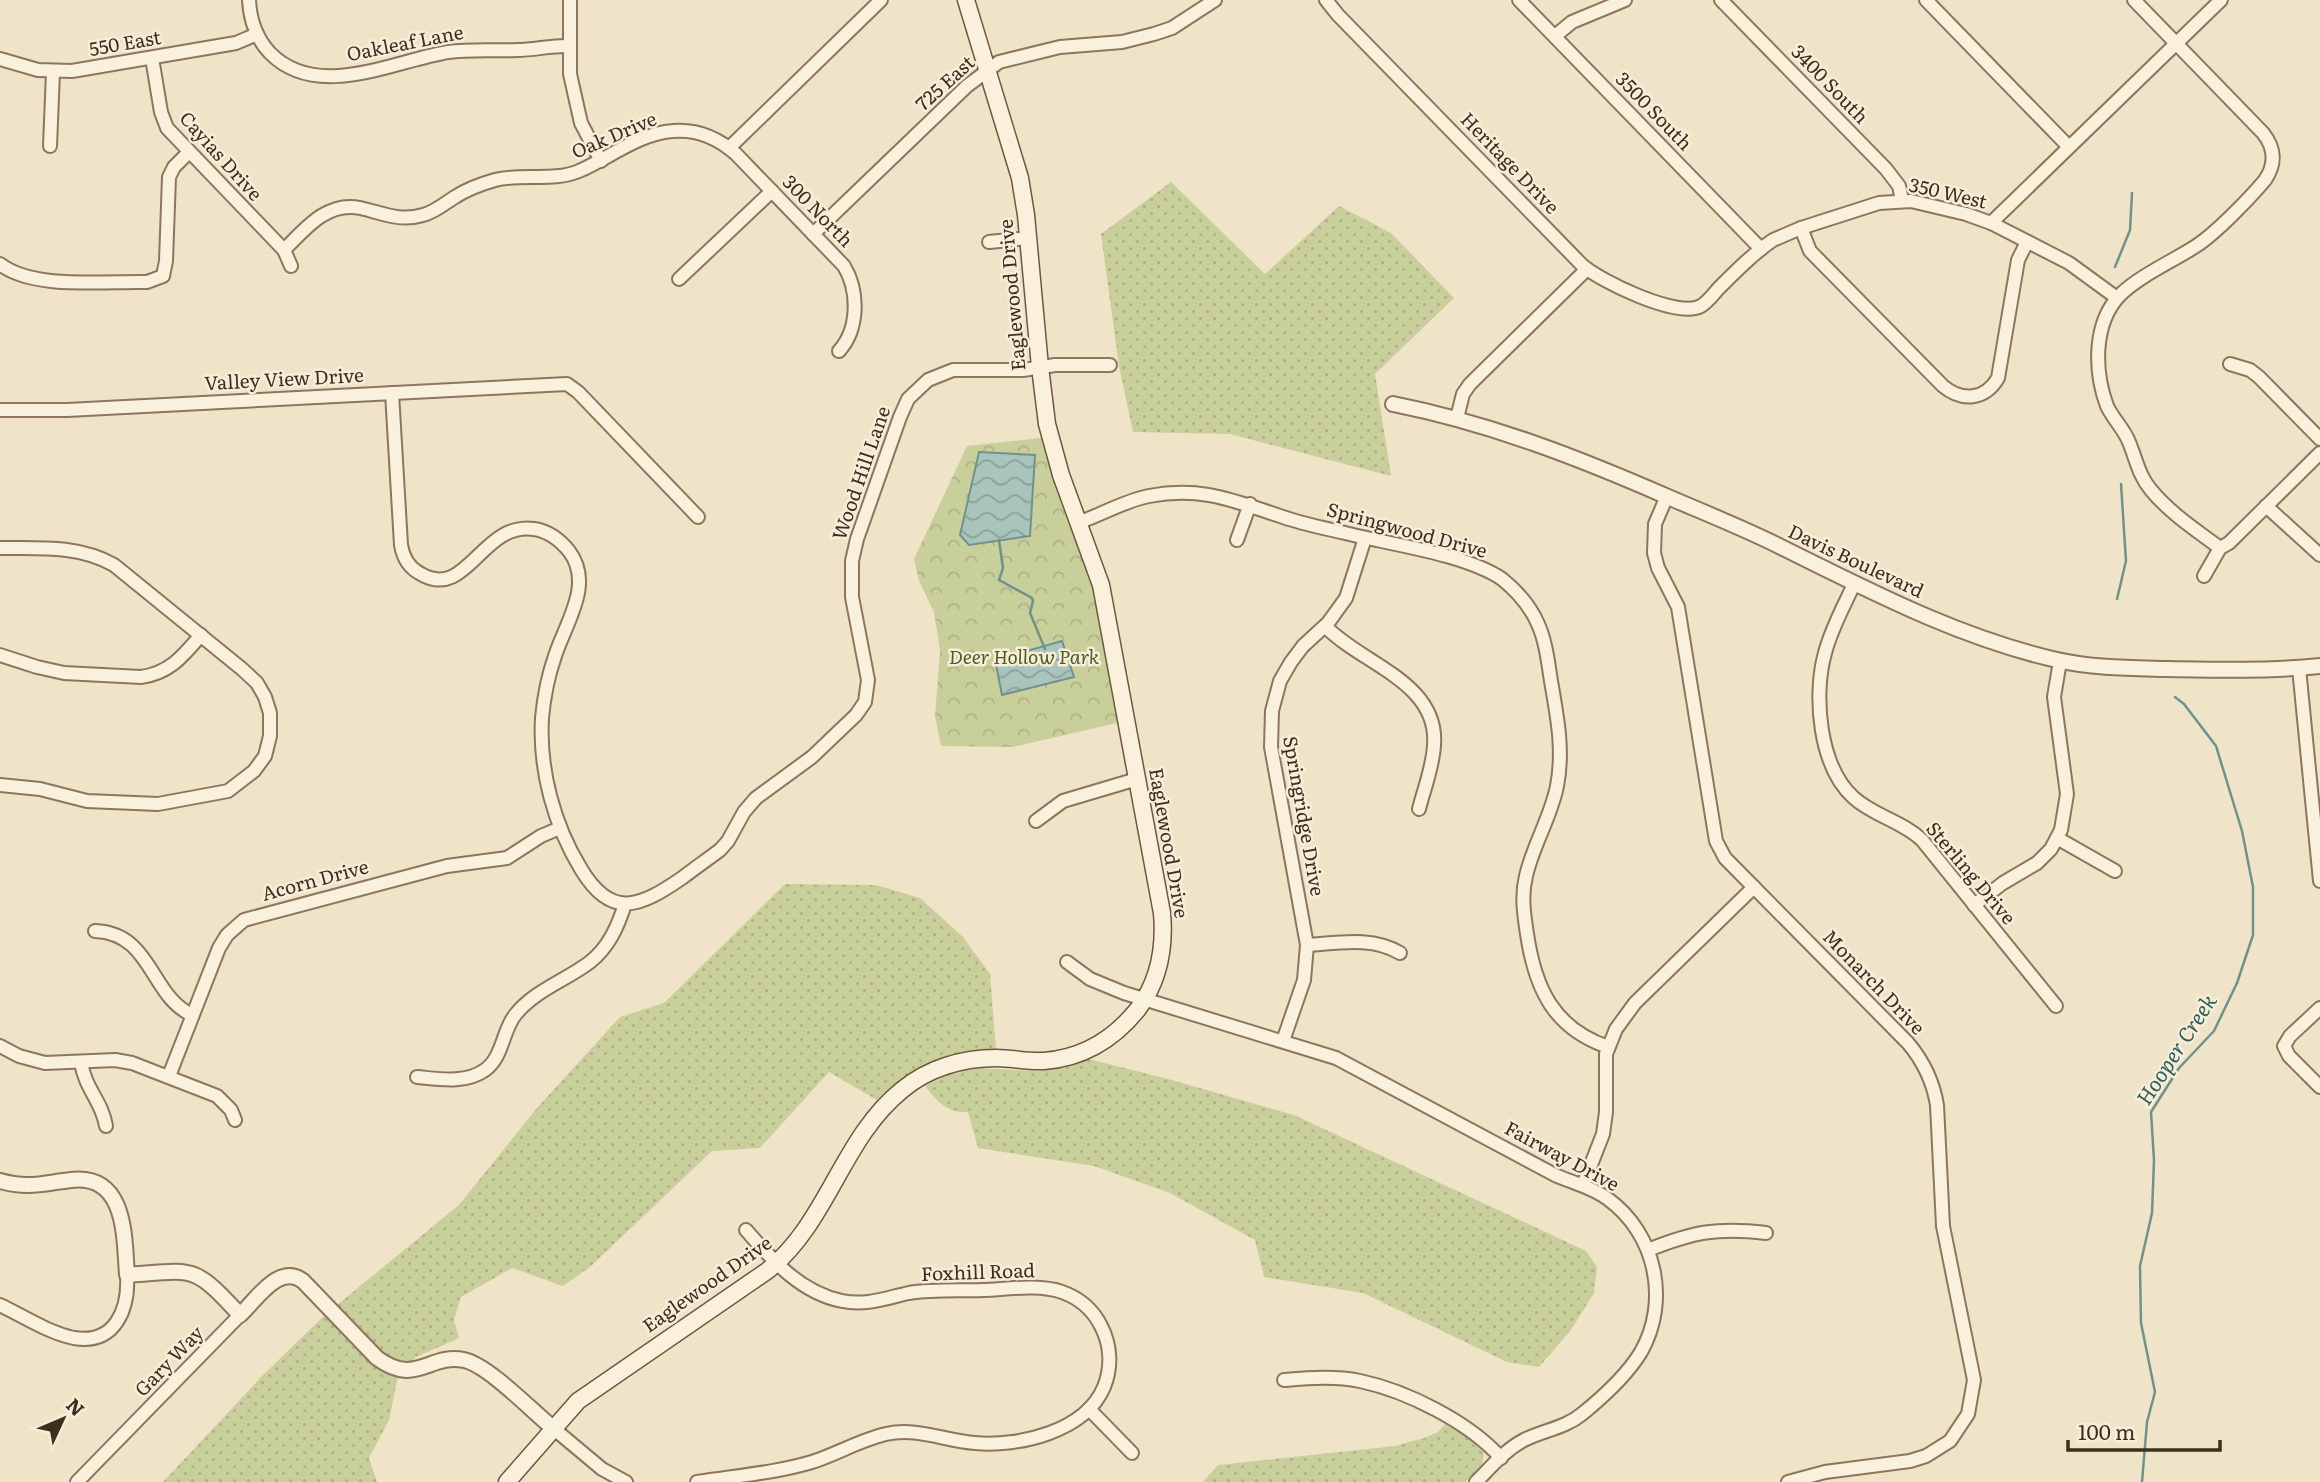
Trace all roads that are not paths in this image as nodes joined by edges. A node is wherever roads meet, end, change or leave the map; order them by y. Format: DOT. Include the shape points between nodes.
graph roads {
  1 [pos="249,0"];
  2 [pos="570,0"];
  3 [pos="881,0"];
  4 [pos="966,0"];
  5 [pos="1214,0"];
  6 [pos="1326,0"];
  7 [pos="1519,0"];
  8 [pos="1625,0"];
  9 [pos="1721,0"];
  10 [pos="1926,0"];
  11 [pos="2134,0"];
  12 [pos="2221,0"];
  13 [pos="257,34"];
  14 [pos="1555,36"];
  15 [pos="2176,43"];
  16 [pos="570,46"];
  17 [pos="152,58"];
  18 [pos="0,59"];
  19 [pos="987,69"];
  20 [pos="53,72"];
  21 [pos="50,146"];
  22 [pos="2069,147"];
  23 [pos="729,148"];
  24 [pos="189,152"];
  25 [pos="601,161"];
  26 [pos="772,191"];
  27 [pos="1902,200"];
  28 [pos="1991,223"];
  29 [pos="1801,228"];
  30 [pos="813,234"];
  31 [pos="1029,238"];
  32 [pos="989,242"];
  33 [pos="2027,242"];
  34 [pos="1760,249"];
  35 [pos="284,250"];
  36 [pos="0,264"];
  37 [pos="291,266"];
  38 [pos="1587,269"];
  39 [pos="680,279"];
  40 [pos="2117,298"];
  41 [pos="1694,309"];
  42 [pos="839,351"];
  43 [pos="2231,363"];
  44 [pos="1110,365"];
  45 [pos="1040,367"];
  46 [pos="391,393"];
  47 [pos="1394,404"];
  48 [pos="0,410"];
  49 [pos="1457,418"];
  50 [pos="2320,439"];
  51 [pos="2320,453"];
  52 [pos="1667,496"];
  53 [pos="1250,504"];
  54 [pos="2266,506"];
  55 [pos="698,517"];
  56 [pos="1080,522"];
  57 [pos="1365,538"];
  58 [pos="1237,540"];
  59 [pos="0,548"];
  60 [pos="2220,548"];
  61 [pos="2320,555"];
  62 [pos="2204,576"];
  63 [pos="1854,584"];
  64 [pos="1325,626"];
  65 [pos="201,635"];
  66 [pos="0,655"];
  67 [pos="2060,661"];
  68 [pos="2320,666"];
  69 [pos="2299,668"];
  70 [pos="1138,779"];
  71 [pos="0,785"];
  72 [pos="2315,794"];
  73 [pos="1419,809"];
  74 [pos="1036,821"];
  75 [pos="560,828"];
  76 [pos="2057,838"];
  77 [pos="2115,871"];
  78 [pos="2320,881"];
  79 [pos="1754,887"];
  80 [pos="625,904"];
  81 [pos="1975,905"];
  82 [pos="95,932"];
  83 [pos="1307,945"];
  84 [pos="1401,953"];
  85 [pos="1067,962"];
  86 [pos="1145,1000"];
  87 [pos="2056,1006"];
  88 [pos="2320,1008"];
  89 [pos="192,1015"];
  90 [pos="1283,1041"];
  91 [pos="0,1046"];
  92 [pos="1608,1047"];
  93 [pos="81,1062"];
  94 [pos="169,1076"];
  95 [pos="417,1077"];
  96 [pos="2320,1087"];
  97 [pos="235,1120"];
  98 [pos="106,1126"];
  99 [pos="0,1181"];
  100 [pos="1583,1185"];
  101 [pos="746,1230"];
  102 [pos="1766,1233"];
  103 [pos="1648,1250"];
  104 [pos="777,1263"];
  105 [pos="127,1275"];
  106 [pos="0,1305"];
  107 [pos="240,1315"];
  108 [pos="1284,1380"];
  109 [pos="1089,1409"];
  110 [pos="554,1427"];
  111 [pos="1132,1453"];
  112 [pos="1501,1458"];
  113 [pos="77,1482"];
  114 [pos="507,1482"];
  115 [pos="626,1482"];
  116 [pos="697,1482"];
  117 [pos="1476,1482"];
  118 [pos="1788,1482"];
  1 -- 13 [label="street, Oakleaf Lane"];
  2 -- 16 [label="street"];
  3 -- 23 [label="street"];
  4 -- 19 [label="main road, Eaglewood Drive"];
  5 -- 19 [label="street, 725 East" via="1164,31 1122,42 1030,53"];
  6 -- 38 [label="street, Heritage Drive"];
  7 -- 14 [label="street, 3500 South"];
  8 -- 14 [label="street" via="1572,22"];
  9 -- 27 [label="street, 3400 South" via="1886,169 1899,186"];
  10 -- 22 [label="street"];
  11 -- 15 [label="street"];
  12 -- 15 [label="street, 350 West"];
  13 -- 16 [label="street, Oakleaf Lane" via="282,63 320,76 386,69 458,51"];
  13 -- 17 [label="street, 550 East" via="236,43"];
  14 -- 34 [label="street, 3500 South"];
  15 -- 22 [label="street, 350 West"];
  15 -- 40 [label="street" via="2263,133 2273,160 2268,176 2204,241"];
  16 -- 25 [label="street" via="570,75 579,114"];
  17 -- 20 [label="street, 550 East"];
  17 -- 24 [label="street, Cayias Drive" via="164,123"];
  18 -- 20 [label="street, 550 East"];
  19 -- 30 [label="street, 725 East"];
  19 -- 31 [label="main road, Eaglewood Drive" via="1015,159"];
  20 -- 21 [label="street"];
  22 -- 28 [label="street, 350 West"];
  23 -- 25 [label="street, Oak Drive" via="703,134 676,131 650,136"];
  23 -- 26 [label="street, 300 North"];
  24 -- 35 [label="street, Cayias Drive"];
  24 -- 36 [label="street" via="169,177 163,276 148,282 47,281 18,275"];
  25 -- 35 [label="street, Oak Drive" via="561,176 492,181 413,217 337,209 315,220"];
  26 -- 30 [label="street, 300 North"];
  26 -- 39 [label="street"];
  27 -- 28 [label="street, 350 West"];
  27 -- 29 [label="street, 350 West"];
  28 -- 33 [label="street"];
  29 -- 33 [label="street" via="1810,251 1943,386 1964,397 1975,397 1996,382 2018,260"];
  29 -- 34 [label="street, 350 West"];
  30 -- 42 [label="street, 300 North" via="844,266 850,279 853,327"];
  31 -- 32 [label="street"];
  31 -- 45 [label="main road, Eaglewood Drive"];
  33 -- 40 [label="street" via="2069,263"];
  34 -- 41 [label="street, 350 West"];
  35 -- 37 [label="street, Cayias Drive"];
  38 -- 41 [label="street, Heritage Drive" via="1620,289"];
  38 -- 49 [label="street" via="1470,384"];
  40 -- 60 [label="street" via="2107,313 2099,342 2108,408 2151,490"];
  43 -- 50 [label="street" via="2259,377"];
  44 -- 45 [label="street, Wood Hill Lane"];
  45 -- 56 [label="main road, Eaglewood Drive" via="1052,448"];
  45 -- 80 [label="street, Wood Hill Lane" via="945,372 920,385 908,399 854,551 852,597 868,680 861,708 812,757 756,798 720,850 651,898"];
  46 -- 48 [label="street, Valley View Drive"];
  46 -- 55 [label="street, Valley View Drive" via="570,386"];
  46 -- 75 [label="street" via="401,545 412,568 431,579 452,578 498,536 524,528 554,537 576,565 577,599 550,670 542,720 544,766"];
  47 -- 49 [label="street, Davis Boulevard"];
  49 -- 52 [label="street, Davis Boulevard" via="1568,455"];
  51 -- 54 [label="street"];
  52 -- 63 [label="street, Davis Boulevard"];
  52 -- 79 [label="street, Monarch Drive" via="1655,524 1654,553 1678,607 1716,841"];
  53 -- 56 [label="street, Springwood Drive" via="1202,493 1162,494 1124,503"];
  53 -- 57 [label="street, Springwood Drive"];
  53 -- 58 [label="street"];
  54 -- 60 [label="street"];
  54 -- 61 [label="street"];
  56 -- 70 [label="main road, Eaglewood Drive" via="1101,584"];
  57 -- 64 [label="street, Springridge Drive" via="1346,597"];
  57 -- 92 [label="street, Springwood Drive" via="1482,568 1512,588 1539,626 1560,757 1553,803 1524,885 1532,964 1538,984 1557,1014 1581,1035"];
  59 -- 65 [label="street" via="67,550 105,560"];
  60 -- 62 [label="street"];
  63 -- 67 [label="street, Davis Boulevard" via="1994,643"];
  63 -- 81 [label="street, Sterling Drive" via="1822,662 1825,752 1850,795 1915,834"];
  64 -- 73 [label="street" via="1410,688 1427,710 1434,745"];
  64 -- 83 [label="street, Springridge Drive" via="1285,671 1270,729"];
  65 -- 66 [label="street" via="172,667 141,677 64,673"];
  65 -- 71 [label="street" via="252,678 268,704 271,728 267,749 241,783 220,793 148,804 80,800"];
  67 -- 69 [label="street, Davis Boulevard" via="2127,668"];
  67 -- 76 [label="street" via="2054,697 2067,794"];
  68 -- 69 [label="street, Davis Boulevard"];
  69 -- 72 [label="street"];
  70 -- 74 [label="street" via="1063,801"];
  70 -- 86 [label="main road, Eaglewood Drive" via="1163,927 1158,966"];
  72 -- 78 [label="street"];
  75 -- 80 [label="street" via="592,886 604,897"];
  75 -- 89 [label="street, Acorn Drive" via="507,858 447,866 244,920 219,948"];
  76 -- 77 [label="street"];
  76 -- 81 [label="street" via="2037,863"];
  79 -- 92 [label="street" via="1635,1003"];
  79 -- 118 [label="street, Monarch Drive" via="1908,1043 1930,1076 1938,1115 1942,1226 1974,1380 1964,1423 1935,1452 1910,1461 1845,1468"];
  80 -- 95 [label="street" via="611,938 594,958 518,1011 485,1070 457,1080"];
  81 -- 87 [label="street, Sterling Drive"];
  82 -- 89 [label="street" via="112,933 132,945 179,1008"];
  83 -- 84 [label="street" via="1371,942"];
  83 -- 90 [label="street, Springridge Drive" via="1304,980"];
  85 -- 86 [label="street, Fairway Drive" via="1090,979"];
  86 -- 90 [label="street, Fairway Drive"];
  86 -- 104 [label="main road, Eaglewood Drive" via="1119,1030 1084,1052 1046,1061 996,1058 958,1062 903,1088 870,1124 805,1233"];
  88 -- 96 [label="street" via="2284,1046"];
  89 -- 94 [label="street, Acorn Drive"];
  90 -- 100 [label="street, Fairway Drive" via="1336,1058 1555,1175"];
  91 -- 93 [label="street" via="36,1061"];
  92 -- 100 [label="street" via="1603,1134"];
  93 -- 94 [label="street" via="124,1061"];
  93 -- 98 [label="street"];
  94 -- 97 [label="street" via="216,1096"];
  99 -- 105 [label="street" via="33,1186 81,1180 100,1186 121,1214"];
  100 -- 103 [label="street, Fairway Drive" via="1625,1214"];
  101 -- 104 [label="street, Foxhill Road"];
  102 -- 103 [label="street" via="1708,1231"];
  103 -- 112 [label="street, Fairway Drive" via="1655,1276 1655,1307 1645,1343 1633,1363 1575,1419 1521,1442"];
  104 -- 109 [label="street, Foxhill Road" via="825,1297 853,1303 928,1291 1063,1292 1091,1311 1108,1342 1107,1378"];
  104 -- 110 [label="main road, Eaglewood Drive" via="600,1384"];
  105 -- 106 [label="street" via="124,1312 114,1326 93,1337 62,1334"];
  105 -- 107 [label="street" via="176,1271 197,1275"];
  107 -- 110 [label="street, Gary Way" via="278,1278 292,1274 383,1363 411,1370 449,1359 472,1363"];
  107 -- 113 [label="street, Gary Way"];
  108 -- 112 [label="street" via="1331,1378 1387,1389 1469,1428"];
  109 -- 111 [label="street"];
  109 -- 116 [label="street, Foxhill Road" via="1054,1430 1015,1442 975,1443 924,1433 894,1433 802,1464"];
  110 -- 114 [label="main road, Eaglewood Drive"];
  110 -- 115 [label="street" via="609,1474"];
  112 -- 117 [label="street, Fairway Drive"];
}
